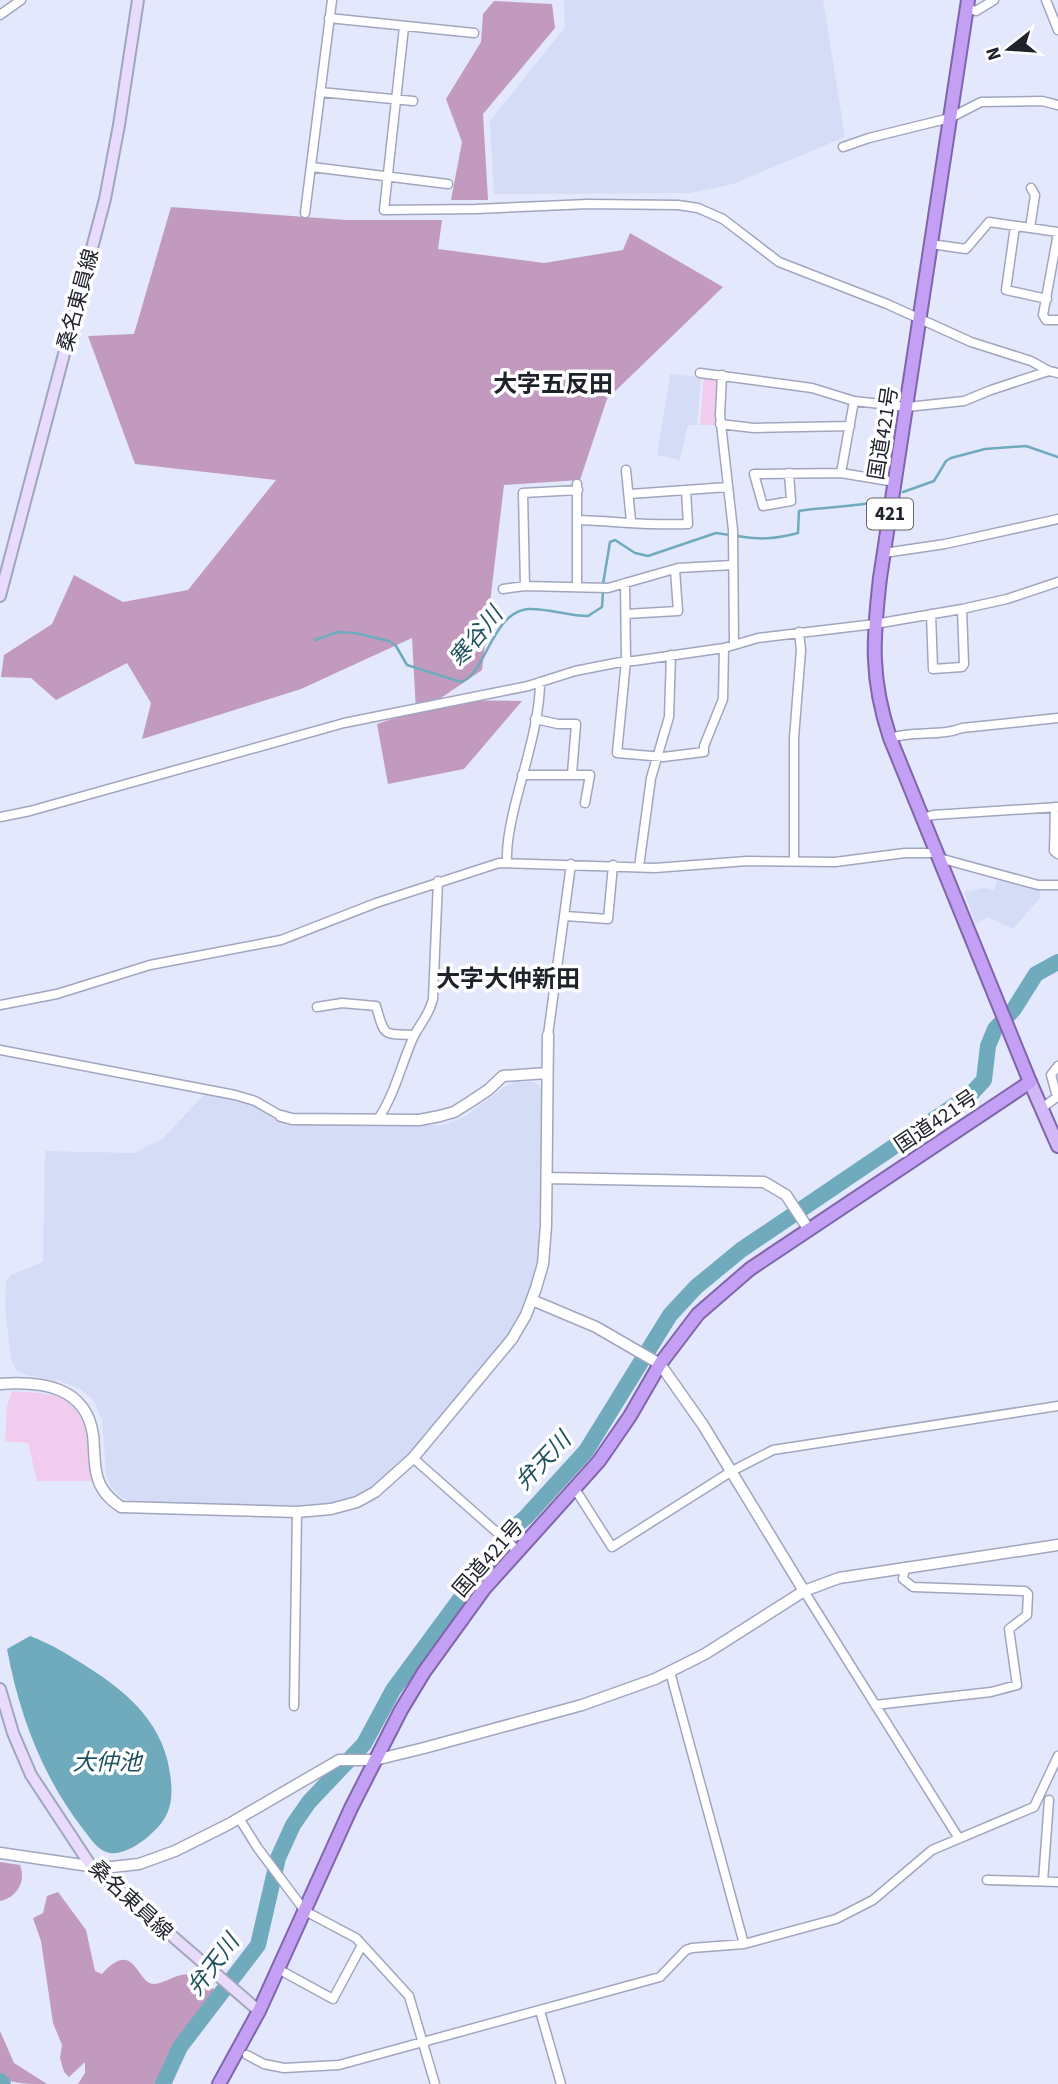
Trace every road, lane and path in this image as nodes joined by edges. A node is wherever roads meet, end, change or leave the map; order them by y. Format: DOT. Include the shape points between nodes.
graph roads {
  1 [pos="21,0"];
  2 [pos="138,0"];
  3 [pos="332,0"];
  4 [pos="994,0"];
  5 [pos="1046,0"];
  6 [pos="967,4"];
  7 [pos="0,15"];
  8 [pos="329,18"];
  9 [pos="404,26"];
  10 [pos="1058,30"];
  11 [pos="474,33"];
  12 [pos="320,92"];
  13 [pos="396,100"];
  14 [pos="413,101"];
  15 [pos="1058,105"];
  16 [pos="950,118"];
  17 [pos="843,147"];
  18 [pos="312,167"];
  19 [pos="388,176"];
  20 [pos="448,184"];
  21 [pos="1031,188"];
  22 [pos="305,213"];
  23 [pos="1015,226"];
  24 [pos="1030,228"];
  25 [pos="1058,232"];
  26 [pos="931,244"];
  27 [pos="1047,299"];
  28 [pos="920,318"];
  29 [pos="1058,320"];
  30 [pos="1054,372"];
  31 [pos="699,373"];
  32 [pos="722,375"];
  33 [pos="854,401"];
  34 [pos="907,407"];
  35 [pos="720,424"];
  36 [pos="850,426"];
  37 [pos="626,470"];
  38 [pos="789,473"];
  39 [pos="841,473"];
  40 [pos="895,481"];
  41 [pos="728,486"];
  42 [pos="686,490"];
  43 [pos="630,494"];
  44 [pos="1058,519"];
  45 [pos="577,520"];
  46 [pos="631,521"];
  47 [pos="884,554"];
  48 [pos="733,565"];
  49 [pos="675,570"];
  50 [pos="1058,582"];
  51 [pos="625,583"];
  52 [pos="525,586"];
  53 [pos="577,587"];
  54 [pos="503,589"];
  55 [pos="0,596"];
  56 [pos="962,609"];
  57 [pos="626,614"];
  58 [pos="931,614"];
  59 [pos="874,624"];
  60 [pos="799,632"];
  61 [pos="729,646"];
  62 [pos="671,655"];
  63 [pos="626,661"];
  64 [pos="540,682"];
  65 [pos="1058,718"];
  66 [pos="535,719"];
  67 [pos="890,738"];
  68 [pos="658,756"];
  69 [pos="572,774"];
  70 [pos="522,775"];
  71 [pos="584,803"];
  72 [pos="1057,807"];
  73 [pos="0,817"];
  74 [pos="923,818"];
  75 [pos="1058,854"];
  76 [pos="938,856"];
  77 [pos="794,860"];
  78 [pos="507,862"];
  79 [pos="571,864"];
  80 [pos="613,865"];
  81 [pos="639,867"];
  82 [pos="438,881"];
  83 [pos="1058,885"];
  84 [pos="565,916"];
  85 [pos="0,1005"];
  86 [pos="317,1007"];
  87 [pos="414,1035"];
  88 [pos="548,1035"];
  89 [pos="0,1051"];
  90 [pos="1058,1066"];
  91 [pos="547,1073"];
  92 [pos="1030,1082"];
  93 [pos="1058,1097"];
  94 [pos="1042,1108"];
  95 [pos="281,1116"];
  96 [pos="378,1119"];
  97 [pos="1058,1146"];
  98 [pos="547,1178"];
  99 [pos="806,1224"];
  100 [pos="532,1300"];
  101 [pos="657,1362"];
  102 [pos="0,1384"];
  103 [pos="1058,1406"];
  104 [pos="413,1458"];
  105 [pos="732,1471"];
  106 [pos="575,1489"];
  107 [pos="297,1512"];
  108 [pos="1058,1545"];
  109 [pos="514,1548"];
  110 [pos="905,1567"];
  111 [pos="804,1591"];
  112 [pos="670,1672"];
  113 [pos="0,1689"];
  114 [pos="875,1705"];
  115 [pos="293,1706"];
  116 [pos="1058,1756"];
  117 [pos="376,1760"];
  118 [pos="1040,1796"];
  119 [pos="1054,1801"];
  120 [pos="239,1818"];
  121 [pos="958,1837"];
  122 [pos="0,1853"];
  123 [pos="91,1866"];
  124 [pos="987,1880"];
  125 [pos="1043,1881"];
  126 [pos="1058,1882"];
  127 [pos="305,1910"];
  128 [pos="744,1944"];
  129 [pos="362,1945"];
  130 [pos="278,1969"];
  131 [pos="259,2011"];
  132 [pos="540,2011"];
  133 [pos="423,2043"];
  134 [pos="247,2055"];
  135 [pos="219,2084"];
  136 [pos="435,2084"];
  137 [pos="561,2084"];
  1 -- 7 [label="street"];
  2 -- 55 [label="main road, 桑名東員線" via="104,200"];
  3 -- 8 [label="street"];
  4 -- 6 [label="street" via="976,11"];
  5 -- 10 [label="street"];
  6 -- 16 [label="highway, 国道421号 / 421"];
  8 -- 9 [label="street"];
  8 -- 12 [label="street"];
  9 -- 11 [label="street"];
  9 -- 13 [label="street"];
  12 -- 13 [label="street"];
  12 -- 18 [label="street"];
  13 -- 14 [label="street"];
  13 -- 19 [label="street"];
  15 -- 16 [label="street" via="981,102"];
  16 -- 17 [label="street"];
  16 -- 26 [label="highway, 国道421号 / 421"];
  18 -- 19 [label="street"];
  18 -- 22 [label="street"];
  19 -- 20 [label="street"];
  19 -- 28 [label="street" via="384,209 588,204 698,208 723,219 779,262"];
  21 -- 24 [label="street" via="1035,195"];
  23 -- 24 [label="street"];
  23 -- 26 [label="street" via="989,222 966,249"];
  23 -- 27 [label="street" via="1006,290"];
  24 -- 25 [label="street"];
  25 -- 27 [label="street"];
  26 -- 28 [label="highway, 国道421号 / 421"];
  27 -- 29 [label="street" via="1043,315 1046,320"];
  28 -- 30 [label="street"];
  28 -- 34 [label="highway, 国道421号 / 421"];
  30 -- 34 [label="street" via="964,401"];
  31 -- 32 [label="street"];
  32 -- 33 [label="street" via="812,388"];
  32 -- 35 [label="street"];
  33 -- 34 [label="street"];
  33 -- 36 [label="street"];
  34 -- 40 [label="highway, 国道421号 / 421"];
  35 -- 36 [label="street"];
  35 -- 41 [label="street"];
  36 -- 39 [label="street"];
  37 -- 43 [label="street"];
  38 -- 38 [label="street" via="791,502 763,506 754,474"];
  38 -- 39 [label="street"];
  39 -- 40 [label="street"];
  40 -- 47 [label="highway, 国道421号 / 421"];
  41 -- 42 [label="street"];
  41 -- 48 [label="street"];
  42 -- 43 [label="street"];
  42 -- 46 [label="street" via="688,524"];
  43 -- 46 [label="street"];
  44 -- 47 [label="street"];
  45 -- 46 [label="street"];
  45 -- 52 [label="street" via="577,487 523,493"];
  45 -- 53 [label="street"];
  47 -- 59 [label="highway, 国道421号 / 421"];
  48 -- 49 [label="street"];
  48 -- 61 [label="street"];
  49 -- 51 [label="street"];
  49 -- 57 [label="street" via="678,611"];
  50 -- 56 [label="street"];
  51 -- 53 [label="street"];
  51 -- 57 [label="street"];
  52 -- 53 [label="street"];
  52 -- 54 [label="street"];
  56 -- 58 [label="street"];
  56 -- 58 [label="street" via="962,667 933,669"];
  57 -- 63 [label="street"];
  58 -- 59 [label="street"];
  59 -- 60 [label="street"];
  59 -- 67 [label="highway, 国道421号 / 421" via="875,678"];
  60 -- 61 [label="street"];
  60 -- 77 [label="street"];
  61 -- 62 [label="street"];
  61 -- 68 [label="street" via="723,699 705,752"];
  62 -- 63 [label="street"];
  62 -- 68 [label="street" via="669,717"];
  63 -- 64 [label="street"];
  63 -- 68 [label="street" via="617,753"];
  64 -- 66 [label="street"];
  64 -- 73 [label="street" via="344,723"];
  65 -- 67 [label="street"];
  66 -- 69 [label="street" via="576,724"];
  66 -- 70 [label="street"];
  67 -- 74 [label="highway, 国道421号 / 421"];
  68 -- 81 [label="street"];
  69 -- 70 [label="street"];
  69 -- 71 [label="street" via="590,775"];
  70 -- 78 [label="street"];
  72 -- 74 [label="street"];
  72 -- 75 [label="street" via="1054,850"];
  74 -- 76 [label="highway, 国道421号 / 421"];
  76 -- 77 [label="street" via="905,853 835,862"];
  76 -- 83 [label="street" via="1038,885"];
  76 -- 92 [label="highway, 国道421号 / 421"];
  77 -- 81 [label="street"];
  78 -- 79 [label="street"];
  78 -- 82 [label="street"];
  79 -- 80 [label="street"];
  79 -- 84 [label="street"];
  80 -- 81 [label="street"];
  80 -- 84 [label="street" via="608,919"];
  82 -- 85 [label="street" via="281,940 150,965 57,994"];
  82 -- 87 [label="street" via="433,999 429,1016"];
  84 -- 88 [label="street"];
  86 -- 87 [label="street" via="342,1003 376,1006 383,1031"];
  87 -- 96 [label="street" via="389,1103"];
  88 -- 91 [label="street"];
  89 -- 95 [label="street" via="235,1095"];
  90 -- 93 [label="street" via="1051,1075"];
  91 -- 96 [label="street" via="503,1076 470,1102 440,1116"];
  91 -- 98 [label="street"];
  92 -- 94 [label="main road"];
  92 -- 99 [label="highway, 国道421号"];
  93 -- 94 [label="street"];
  94 -- 97 [label="main road"];
  95 -- 96 [label="street"];
  98 -- 99 [label="street" via="757,1181 779,1189"];
  98 -- 100 [label="street" via="545,1246"];
  99 -- 101 [label="highway, 国道421号" via="715,1297"];
  100 -- 101 [label="street" via="596,1327"];
  100 -- 104 [label="street" via="500,1354"];
  101 -- 105 [label="street"];
  101 -- 106 [label="highway, 国道421号" via="599,1461"];
  102 -- 107 [label="street" via="35,1384 81,1402 93,1434 98,1479 121,1507"];
  103 -- 105 [label="street" via="773,1450"];
  104 -- 107 [label="street" via="376,1492 357,1502"];
  104 -- 109 [label="street"];
  105 -- 106 [label="street" via="612,1547"];
  105 -- 111 [label="street"];
  106 -- 109 [label="highway, 国道421号"];
  107 -- 115 [label="street"];
  108 -- 110 [label="street"];
  109 -- 117 [label="highway, 国道421号" via="424,1672"];
  110 -- 111 [label="street" via="839,1578"];
  110 -- 114 [label="street" via="903,1579 913,1587 1026,1591 1027,1615 1009,1629 1017,1685"];
  111 -- 112 [label="street"];
  111 -- 114 [label="street"];
  112 -- 117 [label="street" via="616,1695"];
  112 -- 128 [label="street"];
  113 -- 123 [label="main road, 桑名東員線" via="31,1775"];
  114 -- 121 [label="street"];
  116 -- 118 [label="street"];
  117 -- 120 [label="street" via="339,1760"];
  117 -- 127 [label="highway, 国道421号"];
  118 -- 119 [label="street"];
  118 -- 121 [label="street" via="1034,1807"];
  119 -- 125 [label="street"];
  120 -- 123 [label="street" via="139,1864"];
  120 -- 127 [label="street"];
  121 -- 128 [label="street" via="932,1850 873,1900 836,1919"];
  122 -- 123 [label="street"];
  123 -- 131 [label="main road, 桑名東員線"];
  124 -- 125 [label="street"];
  125 -- 126 [label="street"];
  127 -- 129 [label="street"];
  127 -- 130 [label="highway, 国道421号"];
  128 -- 132 [label="street" via="692,1948 660,1977"];
  129 -- 130 [label="street" via="333,1999"];
  129 -- 133 [label="street" via="409,1996"];
  130 -- 131 [label="highway, 国道421号"];
  131 -- 135 [label="highway, 国道421号"];
  132 -- 133 [label="street"];
  132 -- 137 [label="street"];
  133 -- 134 [label="street" via="327,2066 284,2068"];
  133 -- 136 [label="street"];
}
